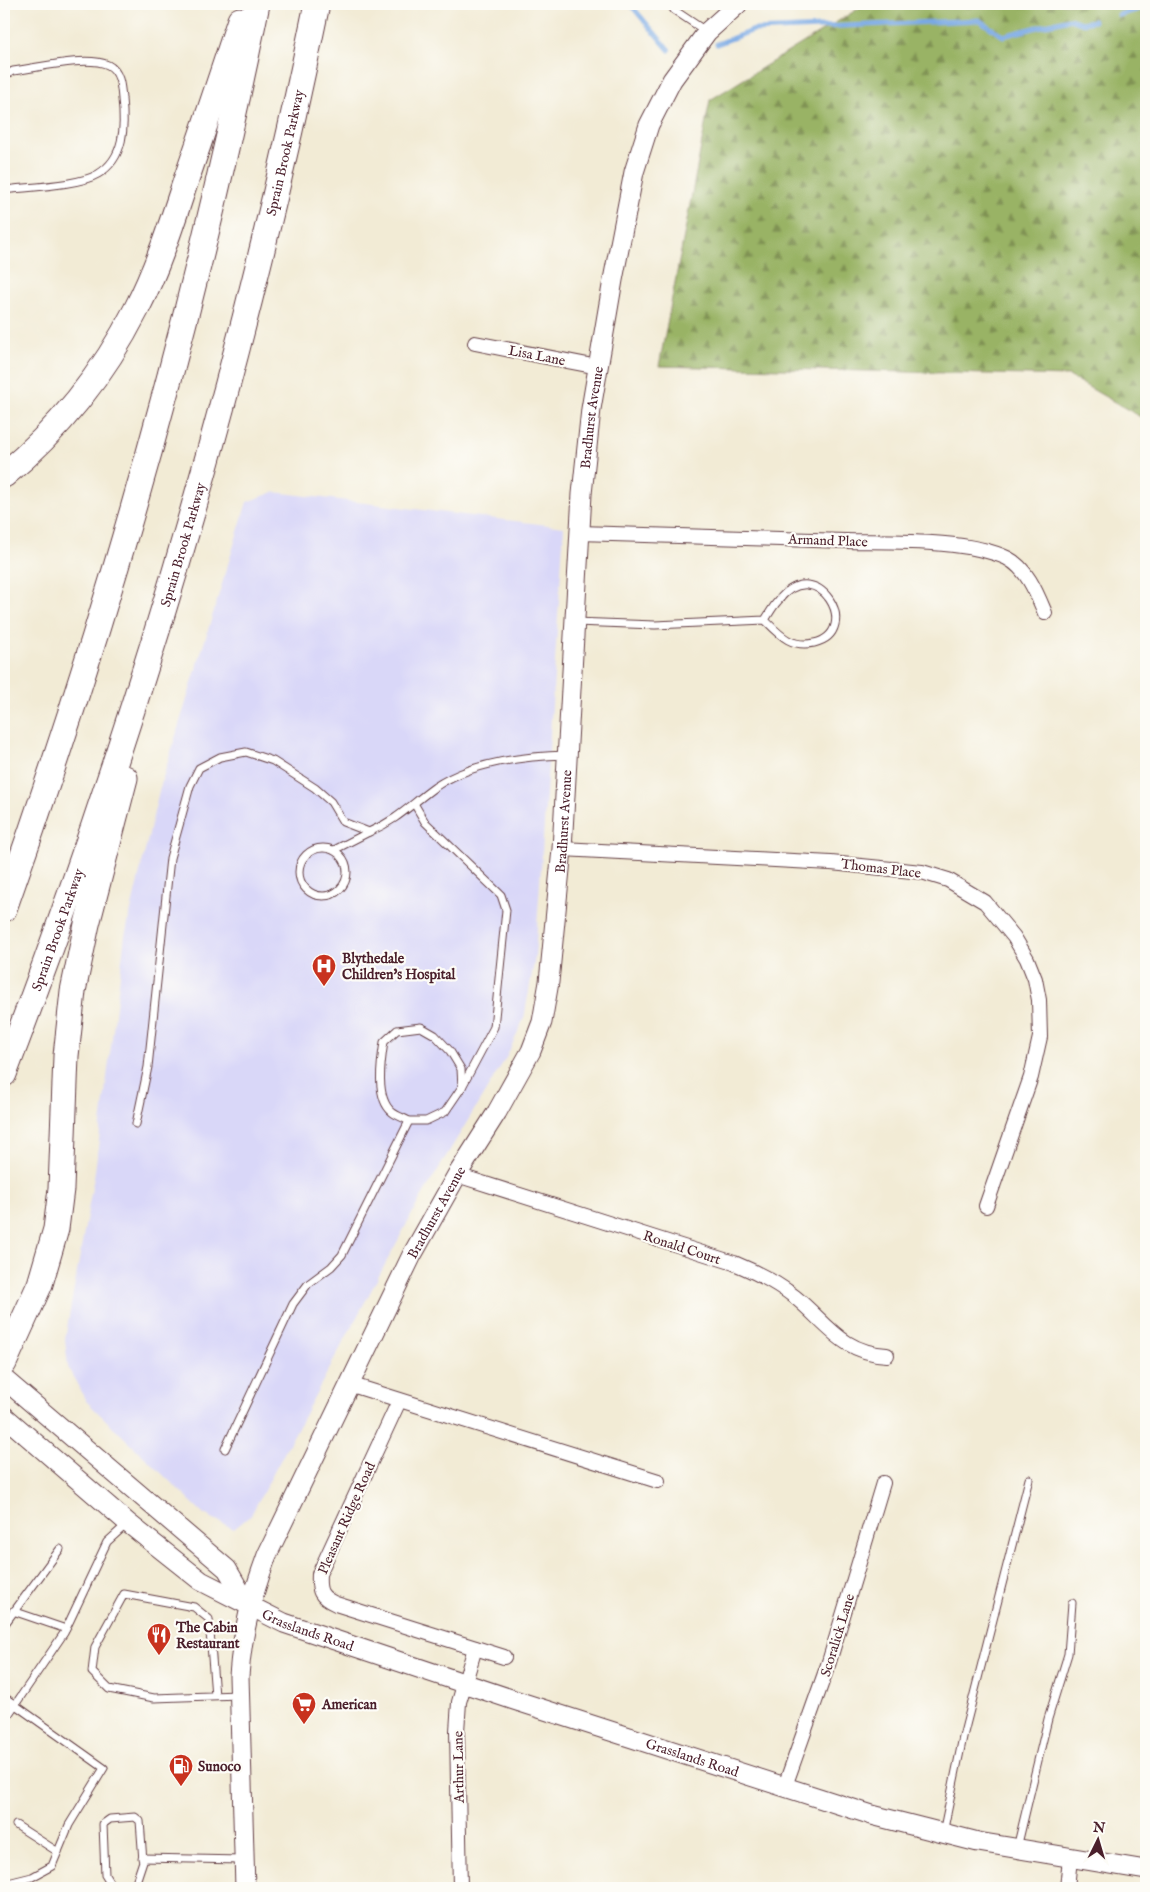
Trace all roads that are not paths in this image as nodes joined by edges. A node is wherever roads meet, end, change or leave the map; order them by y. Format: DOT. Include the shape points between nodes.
graph roads {
  1 [pos="245,4"];
  2 [pos="257,4"];
  3 [pos="317,4"];
  4 [pos="670,4"];
  5 [pos="738,4"];
  6 [pos="707,32"];
  7 [pos="4,76"];
  8 [pos="4,190"];
  9 [pos="475,343"];
  10 [pos="598,367"];
  11 [pos="4,475"];
  12 [pos="185,533"];
  13 [pos="579,533"];
  14 [pos="1045,613"];
  15 [pos="765,620"];
  16 [pos="574,622"];
  17 [pos="567,755"];
  18 [pos="415,805"];
  19 [pos="369,832"];
  20 [pos="562,849"];
  21 [pos="334,850"];
  22 [pos="4,909"];
  23 [pos="4,1074"];
  24 [pos="462,1087"];
  25 [pos="410,1122"];
  26 [pos="136,1124"];
  27 [pos="457,1175"];
  28 [pos="986,1206"];
  29 [pos="887,1355"];
  30 [pos="4,1363"];
  31 [pos="4,1379"];
  32 [pos="349,1384"];
  33 [pos="399,1401"];
  34 [pos="4,1416"];
  35 [pos="225,1449"];
  36 [pos="1029,1479"];
  37 [pos="658,1481"];
  38 [pos="883,1483"];
  39 [pos="128,1522"];
  40 [pos="60,1549"];
  41 [pos="1072,1603"];
  42 [pos="249,1606"];
  43 [pos="14,1611"];
  44 [pos="4,1625"];
  45 [pos="66,1628"];
  46 [pos="475,1648"];
  47 [pos="504,1657"];
  48 [pos="463,1683"];
  49 [pos="240,1695"];
  50 [pos="215,1696"];
  51 [pos="4,1697"];
  52 [pos="14,1705"];
  53 [pos="4,1721"];
  54 [pos="785,1786"];
  55 [pos="16,1825"];
  56 [pos="943,1833"];
  57 [pos="1017,1849"];
  58 [pos="58,1852"];
  59 [pos="142,1858"];
  60 [pos="1070,1858"];
  61 [pos="245,1860"];
  62 [pos="1146,1870"];
  63 [pos="4,1884"];
  64 [pos="113,1888"];
  65 [pos="134,1888"];
  66 [pos="245,1888"];
  67 [pos="460,1888"];
  68 [pos="1067,1888"];
  1 -- 11 [label="highway" via="159,261 136,311 85,391 47,435"];
  2 -- 22 [label="highway" via="199,260 140,482 70,715"];
  3 -- 12 [label="highway, Sprain Brook Parkway" via="263,242"];
  4 -- 6 [label="lane"];
  5 -- 6 [label="main road, Bradhurst Avenue"];
  6 -- 10 [label="main road, Bradhurst Avenue" via="672,80 649,124 634,172"];
  7 -- 8 [label="lane" via="13,70 90,61 110,66 119,78 125,125 116,154 98,174 78,181"];
  9 -- 10 [label="street, Lisa Lane"];
  10 -- 13 [label="main road, Bradhurst Avenue"];
  12 -- 23 [label="highway, Sprain Brook Parkway" via="97,815"];
  12 -- 30 [label="highway" via="76,970 67,1033 61,1189 56,1229 40,1284"];
  13 -- 14 [label="street, Armand Place" via="898,542 970,548 990,552 1016,564 1027,577"];
  13 -- 16 [label="main road, Bradhurst Avenue"];
  15 -- 15 [label="lane" via="784,638 805,645 826,638 833,630 834,608 822,590 804,586 795,588 778,600"];
  15 -- 16 [label="lane" via="655,625"];
  16 -- 17 [label="main road, Bradhurst Avenue"];
  17 -- 18 [label="lane" via="496,763 466,772 436,787"];
  17 -- 20 [label="main road, Bradhurst Avenue"];
  18 -- 19 [label="lane"];
  18 -- 24 [label="lane" via="425,822 501,896 506,910 494,1027"];
  19 -- 21 [label="lane"];
  19 -- 26 [label="lane" via="343,822 331,802 315,788 273,761 246,752 220,757 199,768 190,786 170,858 148,1067"];
  20 -- 27 [label="main road, Bradhurst Avenue" via="542,1022 531,1051"];
  20 -- 28 [label="street, Thomas Place" via="831,862 922,872 948,880 985,902 1014,937 1027,959 1040,1000 1040,1037 1031,1077"];
  21 -- 21 [label="lane" via="310,852 300,865 301,882 312,894 334,894 345,883 344,861"];
  24 -- 25 [label="lane" via="445,1112 426,1121"];
  24 -- 25 [label="lane" via="461,1070 435,1035 421,1028 397,1030 384,1042 380,1078 390,1111"];
  25 -- 35 [label="lane" via="342,1254 308,1284 293,1304"];
  27 -- 29 [label="street, Ronald Court" via="734,1263 762,1275 795,1298 836,1337 872,1354"];
  27 -- 32 [label="main road, Bradhurst Avenue" via="412,1255"];
  31 -- 42 [label="main road, Grasslands Road" via="227,1569"];
  32 -- 33 [label="street"];
  32 -- 42 [label="main road, Bradhurst Avenue" via="267,1555"];
  33 -- 37 [label="street"];
  33 -- 46 [label="street, Pleasant Ridge Road" via="319,1574 318,1589 324,1599 336,1604"];
  34 -- 39 [label="main road, Grasslands Road"];
  36 -- 56 [label="lane" via="963,1737"];
  38 -- 54 [label="street, Scoralick Lane" via="829,1662"];
  39 -- 42 [label="main road, Grasslands Road" via="201,1581"];
  39 -- 45 [label="lane" via="107,1542"];
  40 -- 43 [label="lane"];
  41 -- 57 [label="lane" via="1068,1654 1048,1719"];
  42 -- 48 [label="main road, Grasslands Road" via="284,1623"];
  42 -- 49 [label="main road, Bradhurst Avenue" via="241,1649"];
  43 -- 44 [label="lane"];
  43 -- 45 [label="lane"];
  45 -- 52 [label="lane"];
  46 -- 47 [label="street, Pleasant Ridge Road"];
  46 -- 48 [label="street, Arthur Lane"];
  48 -- 54 [label="main road, Grasslands Road"];
  48 -- 67 [label="street, Arthur Lane" via="457,1731"];
  49 -- 50 [label="lane"];
  49 -- 61 [label="main road, Bradhurst Avenue"];
  50 -- 50 [label="lane" via="154,1698 109,1689 92,1672 95,1647 124,1594 194,1607 209,1619"];
  51 -- 52 [label="lane"];
  52 -- 53 [label="lane"];
  52 -- 58 [label="lane" via="104,1768 69,1825"];
  54 -- 56 [label="main road, Grasslands Road" via="872,1815"];
  55 -- 58 [label="lane"];
  56 -- 57 [label="main road, Grasslands Road"];
  57 -- 60 [label="main road, Grasslands Road"];
  58 -- 63 [label="lane" via="52,1866 32,1877"];
  59 -- 61 [label="lane"];
  59 -- 64 [label="lane" via="140,1820 135,1817 110,1819 103,1824 105,1875"];
  59 -- 65 [label="lane"];
  60 -- 62 [label="main road, Grasslands Road"];
  60 -- 68 [label="street"];
  61 -- 66 [label="main road, Bradhurst Avenue"];
}
